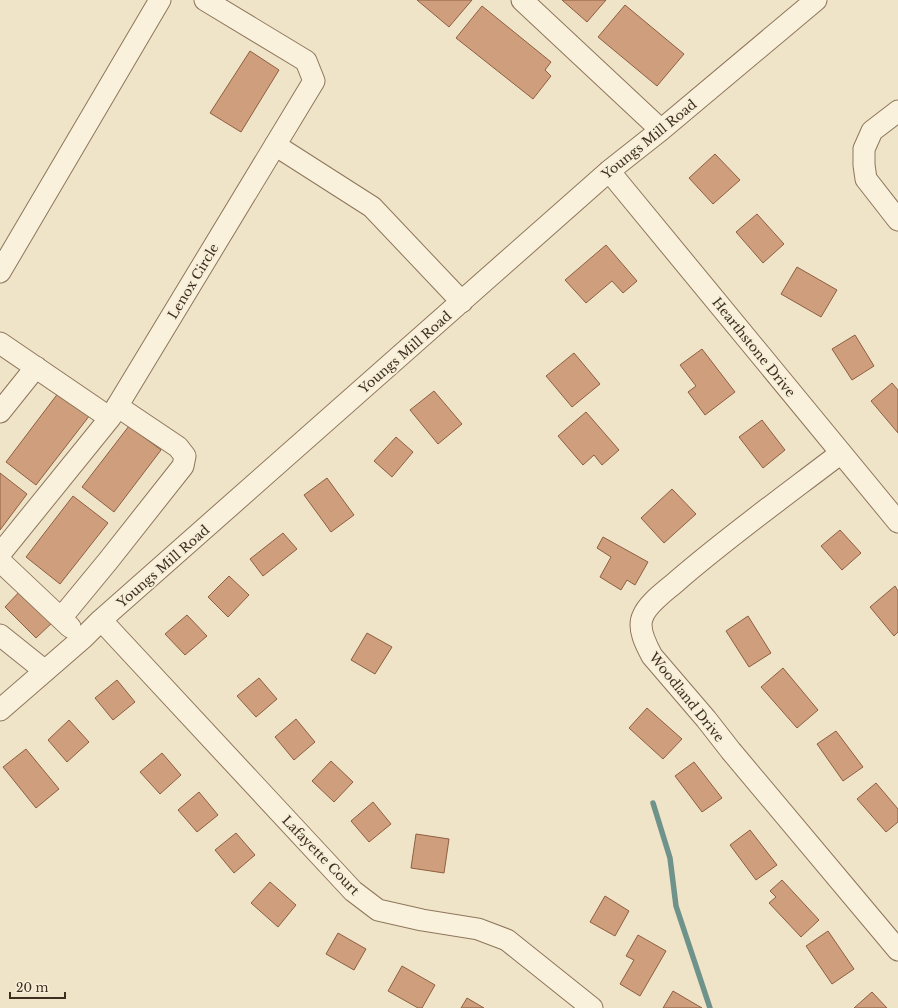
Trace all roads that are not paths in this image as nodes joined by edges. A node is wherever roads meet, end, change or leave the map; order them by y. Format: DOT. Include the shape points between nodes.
graph roads {
  1 [pos="160,0"];
  2 [pos="205,0"];
  3 [pos="522,0"];
  4 [pos="816,0"];
  5 [pos="898,111"];
  6 [pos="661,130"];
  7 [pos="275,145"];
  8 [pos="609,171"];
  9 [pos="898,220"];
  10 [pos="0,272"];
  11 [pos="462,302"];
  12 [pos="0,343"];
  13 [pos="36,367"];
  14 [pos="0,412"];
  15 [pos="114,412"];
  16 [pos="841,453"];
  17 [pos="898,522"];
  18 [pos="0,554"];
  19 [pos="0,561"];
  20 [pos="60,618"];
  21 [pos="101,620"];
  22 [pos="0,635"];
  23 [pos="83,638"];
  24 [pos="45,671"];
  25 [pos="0,710"];
  26 [pos="898,950"];
  27 [pos="592,1008"];
  1 -- 10 [label="street"];
  2 -- 7 [label="street, Lenox Circle" via="306,61 314,81"];
  3 -- 6 [label="street"];
  4 -- 6 [label="street, Youngs Mill Road"];
  5 -- 9 [label="street" via="872,132 864,154 866,179"];
  6 -- 8 [label="street, Youngs Mill Road"];
  7 -- 11 [label="street" via="372,207"];
  7 -- 15 [label="street, Lenox Circle"];
  8 -- 11 [label="street, Youngs Mill Road"];
  8 -- 16 [label="street, Hearthstone Drive"];
  11 -- 21 [label="street, Youngs Mill Road"];
  12 -- 13 [label="street"];
  13 -- 14 [label="street"];
  13 -- 15 [label="street"];
  15 -- 18 [label="street, Lenox Circle"];
  15 -- 20 [label="street" via="178,447 185,456 183,466"];
  16 -- 17 [label="street, Hearthstone Drive"];
  16 -- 26 [label="street, Woodland Drive" via="706,556 653,603 643,616 641,626 652,656"];
  19 -- 20 [label="street"];
  20 -- 23 [label="street"];
  21 -- 23 [label="street, Youngs Mill Road"];
  21 -- 27 [label="street, Lafayette Court" via="353,891 378,910 478,929 507,940"];
  22 -- 24 [label="street"];
  23 -- 24 [label="street, Youngs Mill Road"];
  24 -- 25 [label="street, Youngs Mill Road"];
}
